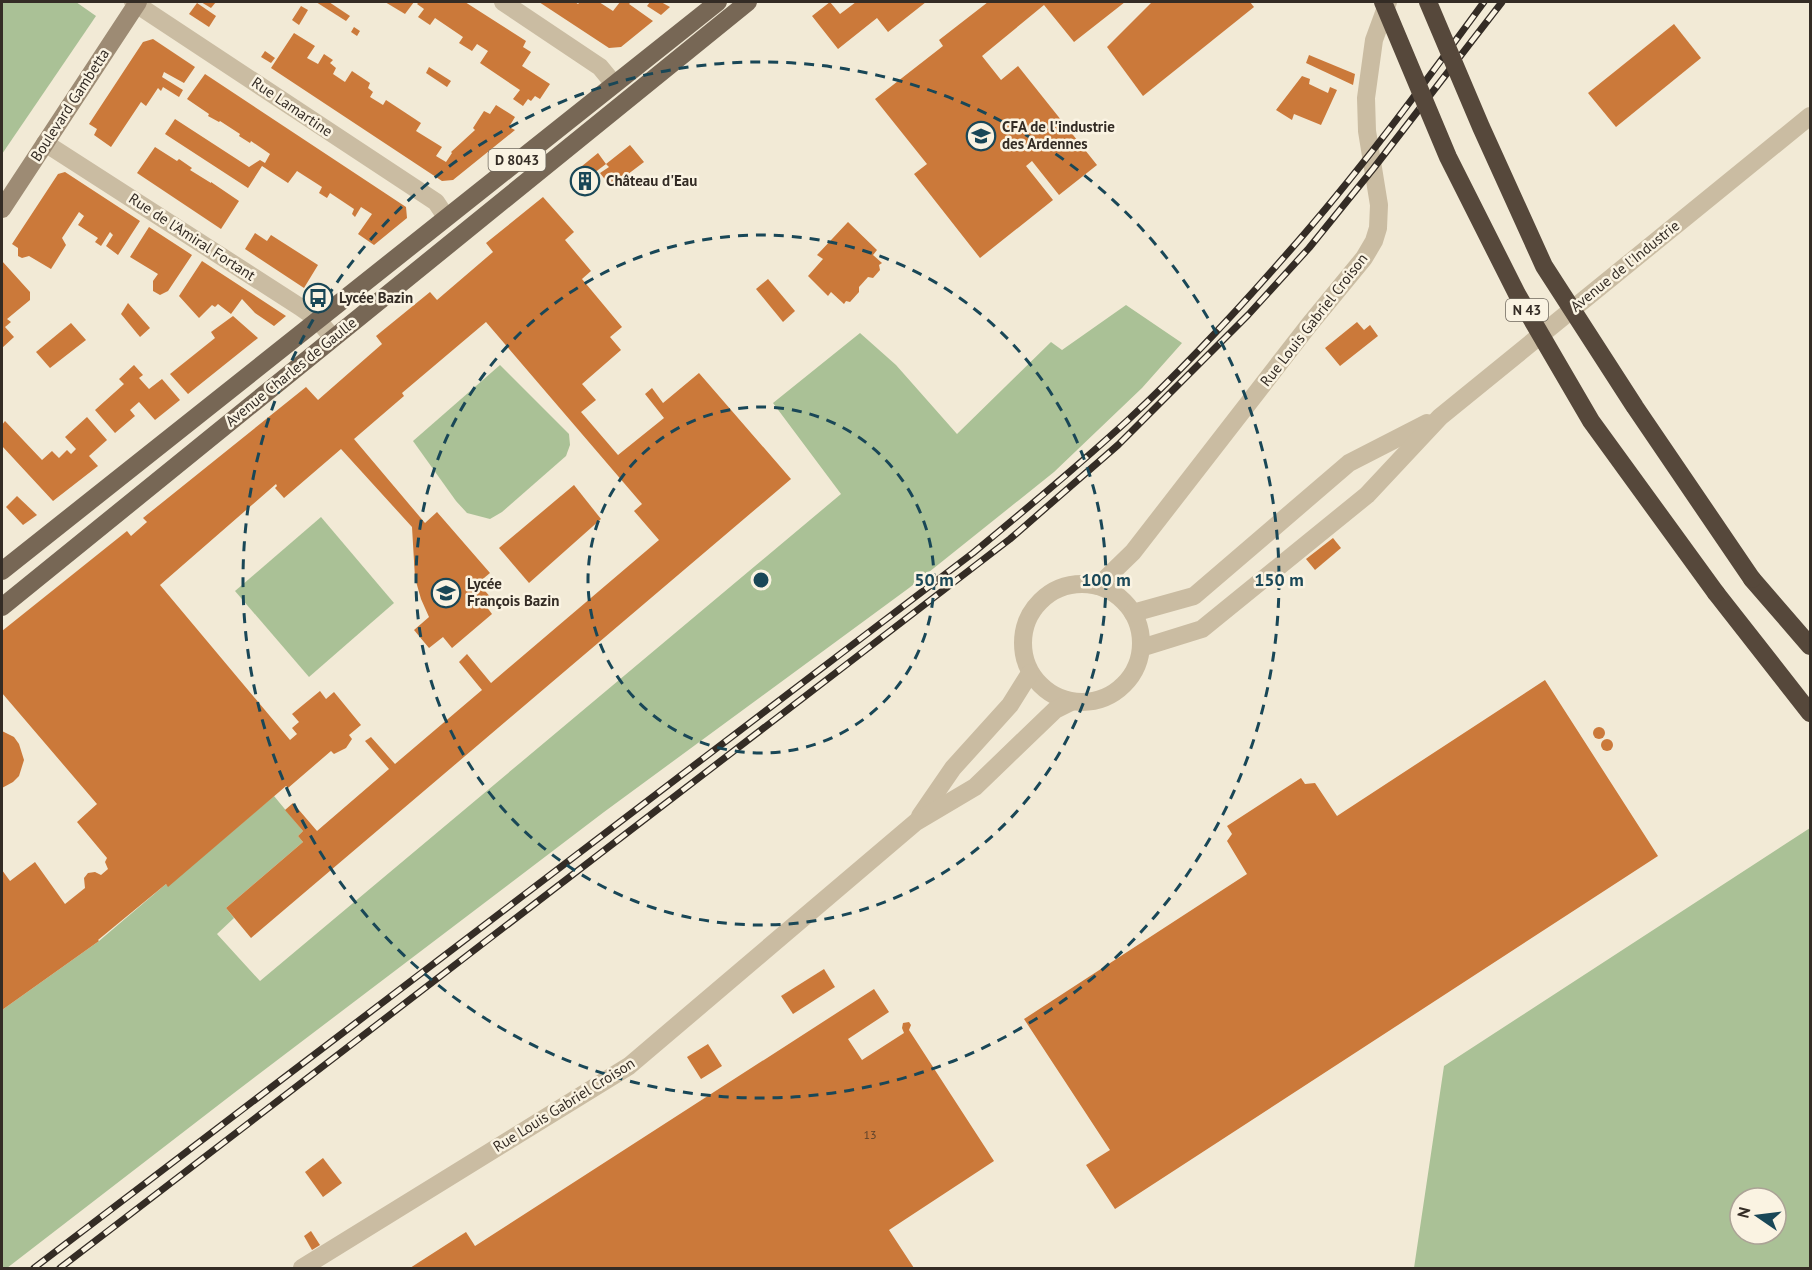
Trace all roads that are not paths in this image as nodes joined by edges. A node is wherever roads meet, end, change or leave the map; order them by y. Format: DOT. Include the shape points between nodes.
graph roads {
  1 [pos="136,2"];
  2 [pos="503,2"];
  3 [pos="718,2"];
  4 [pos="748,2"];
  5 [pos="1383,2"];
  6 [pos="1388,2"];
  7 [pos="1428,2"];
  8 [pos="614,84"];
  9 [pos="1810,116"];
  10 [pos="45,143"];
  11 [pos="2,209"];
  12 [pos="446,217"];
  13 [pos="317,320"];
  14 [pos="333,338"];
  15 [pos="1440,417"];
  16 [pos="2,571"];
  17 [pos="1098,586"];
  18 [pos="2,607"];
  19 [pos="1133,613"];
  20 [pos="1810,646"];
  21 [pos="1141,648"];
  22 [pos="1030,673"];
  23 [pos="1071,702"];
  24 [pos="1810,713"];
  25 [pos="916,822"];
  26 [pos="302,1269"];
  1 -- 10 [label="street, Boulevard Gambetta"];
  1 -- 12 [label="street, Rue Lamartine" via="436,202"];
  2 -- 8 [label="street" via="600,67"];
  3 -- 8 [label="main road, Avenue Charles de Gaulle / D 8043"];
  4 -- 14 [label="main road, Avenue Charles de Gaulle / D 8043"];
  5 -- 24 [label="highway, N 43, bridge" via="1448,157 1517,294 1591,421 1716,593"];
  6 -- 17 [label="street, Rue Louis Gabriel Croison" via="1374,40 1366,98 1379,206 1374,241 1133,552"];
  7 -- 20 [label="highway, N 43, bridge" via="1544,266 1752,579"];
  8 -- 12 [label="main road, Avenue Charles de Gaulle / D 8043"];
  9 -- 15 [label="street, Avenue de l'Industrie"];
  10 -- 11 [label="street, Boulevard Gambetta"];
  10 -- 13 [label="street, Rue de l'Amiral Fortant"];
  12 -- 13 [label="main road, Avenue Charles de Gaulle / D 8043"];
  13 -- 14 [label="street, Rue de l'Amiral Fortant"];
  13 -- 16 [label="main road, Avenue Charles de Gaulle / D 8043"];
  14 -- 18 [label="main road, Avenue Charles de Gaulle / D 8043"];
  15 -- 19 [label="street, Avenue de l'Industrie" via="1349,464 1194,596"];
  15 -- 21 [label="street, Avenue de l'Industrie" via="1366,495 1202,629"];
  17 -- 19 [label="street" via="1124,600"];
  17 -- 22 [label="street" via="1058,588 1029,615 1023,634 1023,654"];
  19 -- 21 [label="street" via="1140,630"];
  21 -- 23 [label="street" via="1132,675 1121,688 1106,698"];
  22 -- 23 [label="street" via="1055,696"];
  22 -- 25 [label="street, Rue Louis Gabriel Croison" via="1010,705 953,768"];
  23 -- 25 [label="street, Rue Louis Gabriel Croison" via="1055,710 975,787"];
  25 -- 26 [label="street, Rue Louis Gabriel Croison" via="629,1066"];
}
